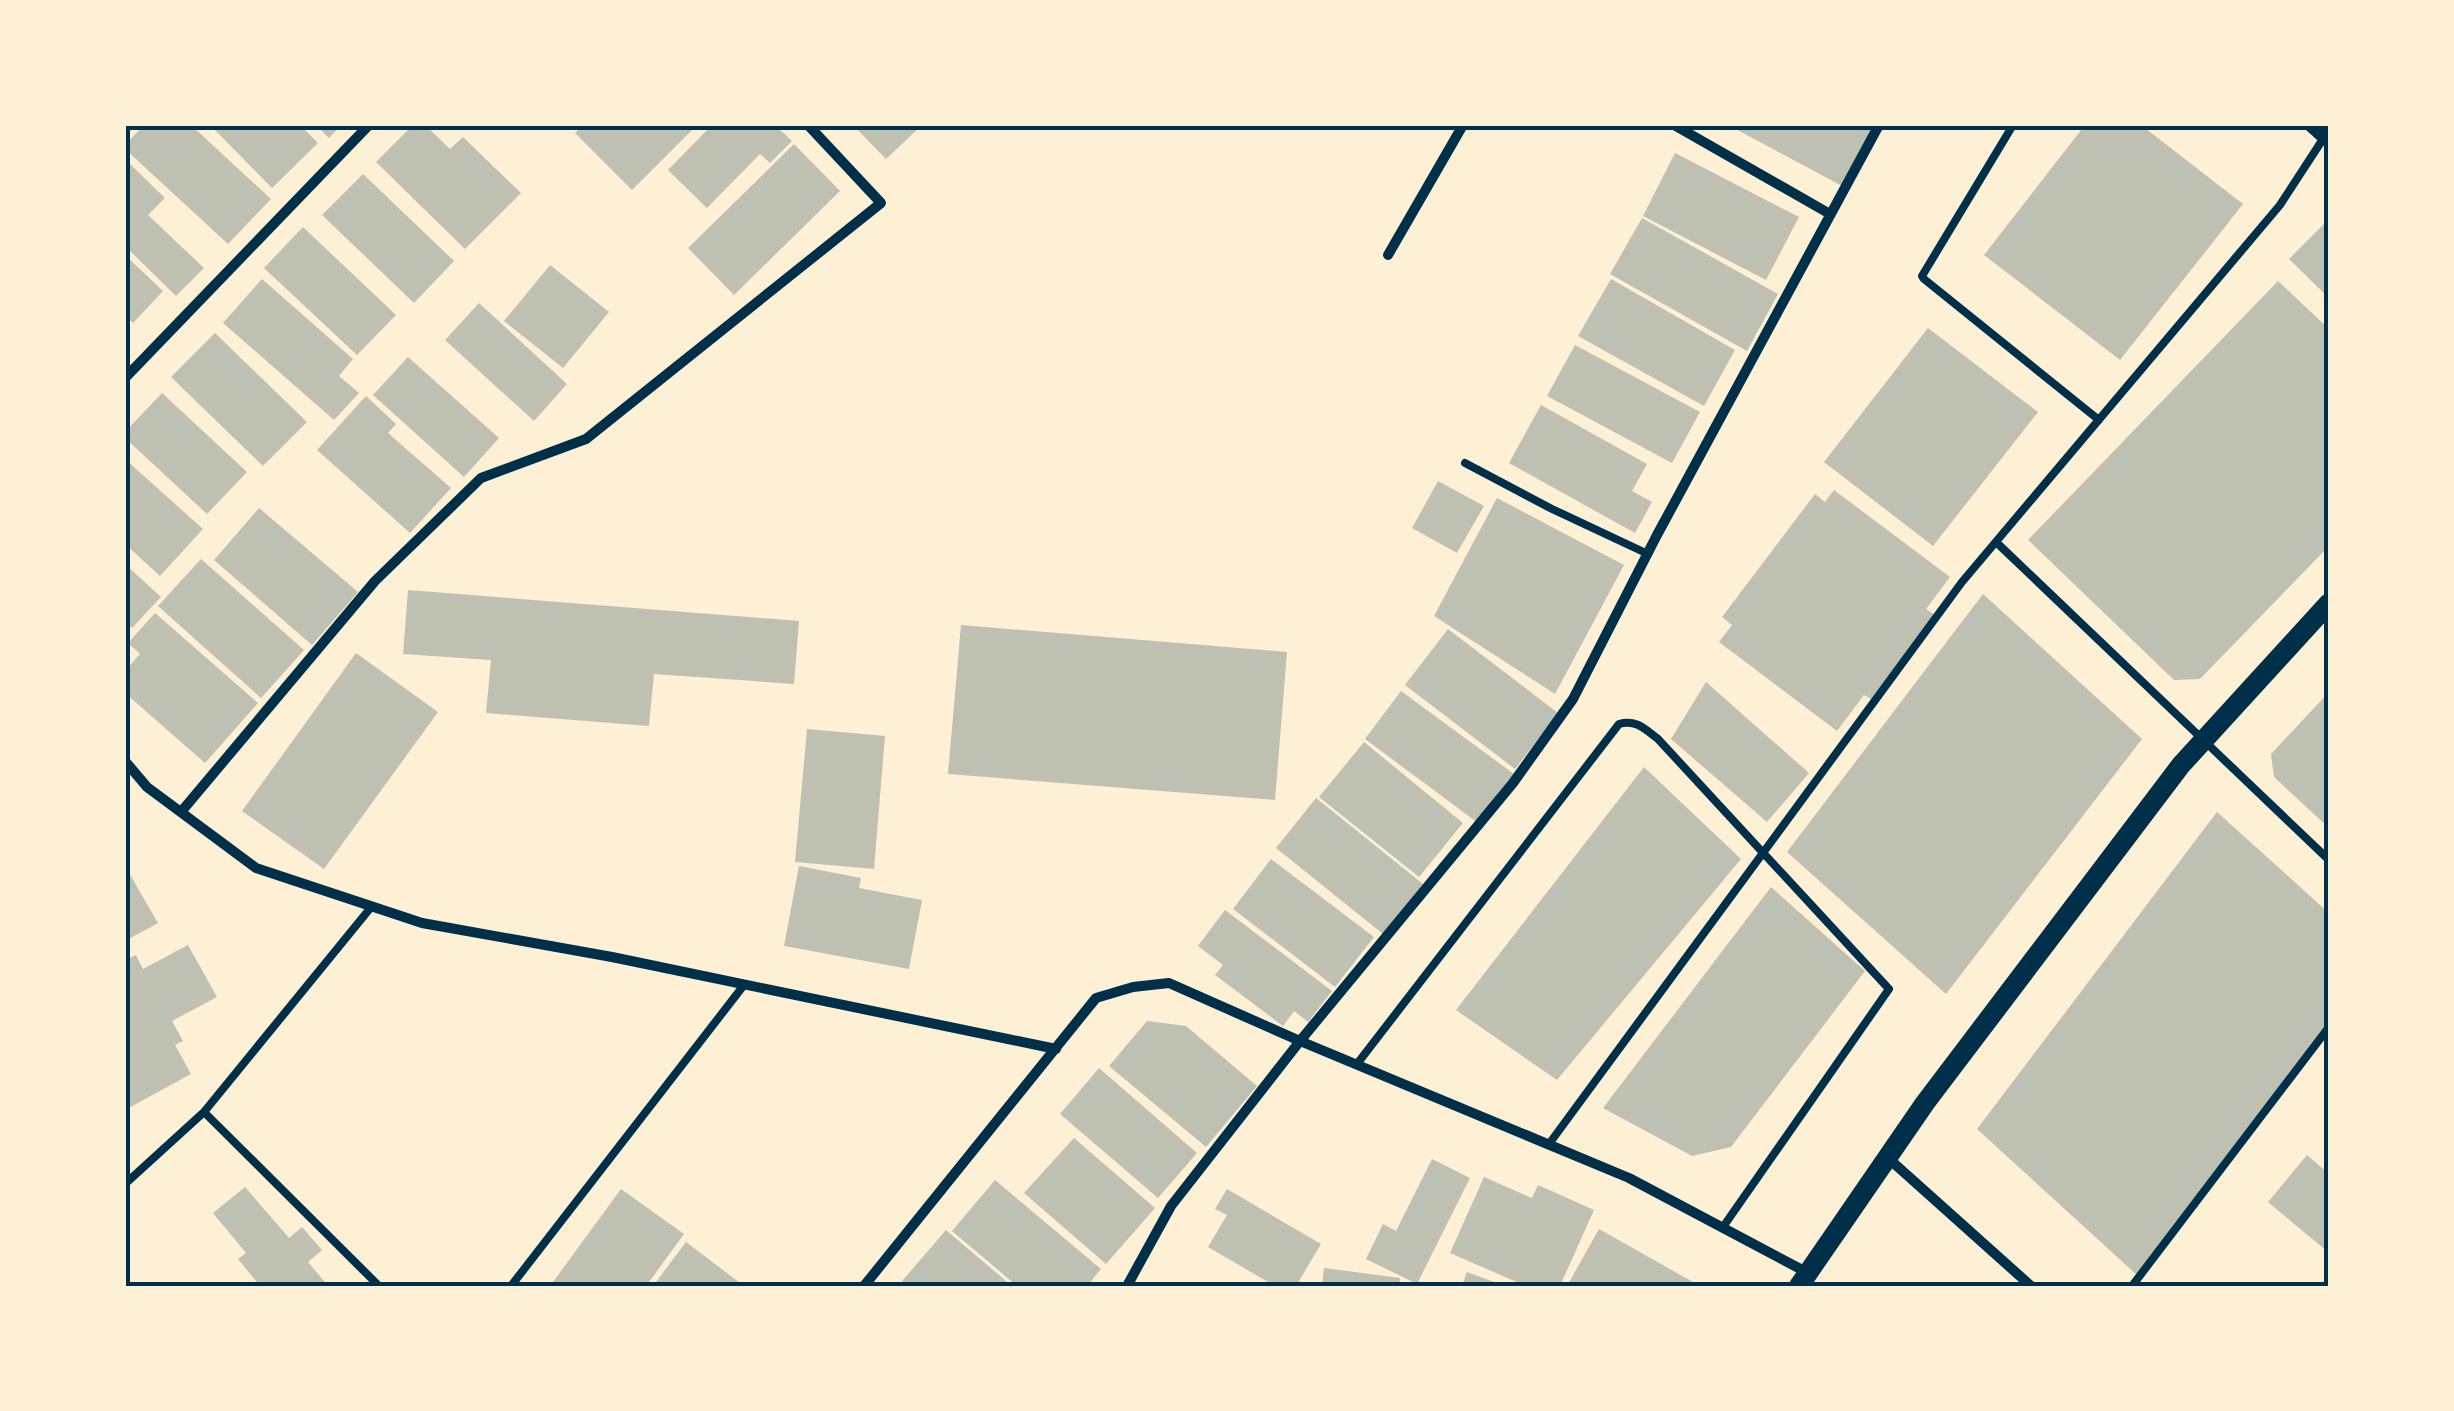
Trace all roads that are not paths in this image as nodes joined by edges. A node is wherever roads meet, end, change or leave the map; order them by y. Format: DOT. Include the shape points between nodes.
graph roads {
  1 [pos="368,125"];
  2 [pos="808,125"];
  3 [pos="1463,125"];
  4 [pos="1674,125"];
  5 [pos="1879,125"];
  6 [pos="2013,125"];
  7 [pos="2308,125"];
  8 [pos="2327,125"];
  9 [pos="2326,142"];
  10 [pos="1830,214"];
  11 [pos="1388,255"];
  12 [pos="125,378"];
  13 [pos="2099,420"];
  14 [pos="1465,463"];
  15 [pos="1996,542"];
  16 [pos="1648,554"];
  17 [pos="2329,604"];
  18 [pos="2203,740"];
  19 [pos="125,762"];
  20 [pos="181,812"];
  21 [pos="1764,852"];
  22 [pos="2329,860"];
  23 [pos="372,906"];
  24 [pos="744,985"];
  25 [pos="2329,1027"];
  26 [pos="1300,1040"];
  27 [pos="1056,1048"];
  28 [pos="1357,1064"];
  29 [pos="204,1112"];
  30 [pos="1549,1144"];
  31 [pos="1887,1158"];
  32 [pos="125,1184"];
  33 [pos="1723,1227"];
  34 [pos="1803,1279"];
  35 [pos="379,1286"];
  36 [pos="511,1286"];
  37 [pos="864,1286"];
  38 [pos="1126,1286"];
  39 [pos="2032,1286"];
  40 [pos="2132,1286"];
  1 -- 12 [label="street"];
  2 -- 20 [label="street" via="881,203 586,440 481,478 375,581"];
  3 -- 11 [label="street"];
  4 -- 10 [label="street"];
  5 -- 10 [label="street"];
  6 -- 13 [label="lane" via="1922,276"];
  7 -- 9 [label="street"];
  8 -- 9 [label="lane"];
  9 -- 13 [label="lane"];
  10 -- 16 [label="street"];
  13 -- 15 [label="lane"];
  14 -- 16 [label="lane"];
  15 -- 18 [label="lane"];
  15 -- 21 [label="lane"];
  16 -- 26 [label="street" via="1573,699 1513,782"];
  17 -- 18 [label="main road"];
  18 -- 22 [label="lane"];
  18 -- 31 [label="main road"];
  19 -- 20 [label="street"];
  20 -- 23 [label="street" via="256,868"];
  21 -- 28 [label="lane" via="1658,739 1636,722 1619,724"];
  21 -- 30 [label="lane"];
  21 -- 33 [label="lane" via="1889,989"];
  23 -- 24 [label="street" via="422,923"];
  23 -- 29 [label="lane"];
  24 -- 27 [label="street"];
  24 -- 36 [label="lane"];
  25 -- 40 [label="lane"];
  26 -- 27 [label="street" via="1169,983 1096,998"];
  26 -- 28 [label="street"];
  26 -- 38 [label="street" via="1171,1206"];
  27 -- 37 [label="street"];
  28 -- 30 [label="street"];
  29 -- 32 [label="lane"];
  29 -- 35 [label="lane"];
  30 -- 33 [label="street"];
  31 -- 34 [label="main road"];
  31 -- 39 [label="street"];
  33 -- 34 [label="street"];
}
